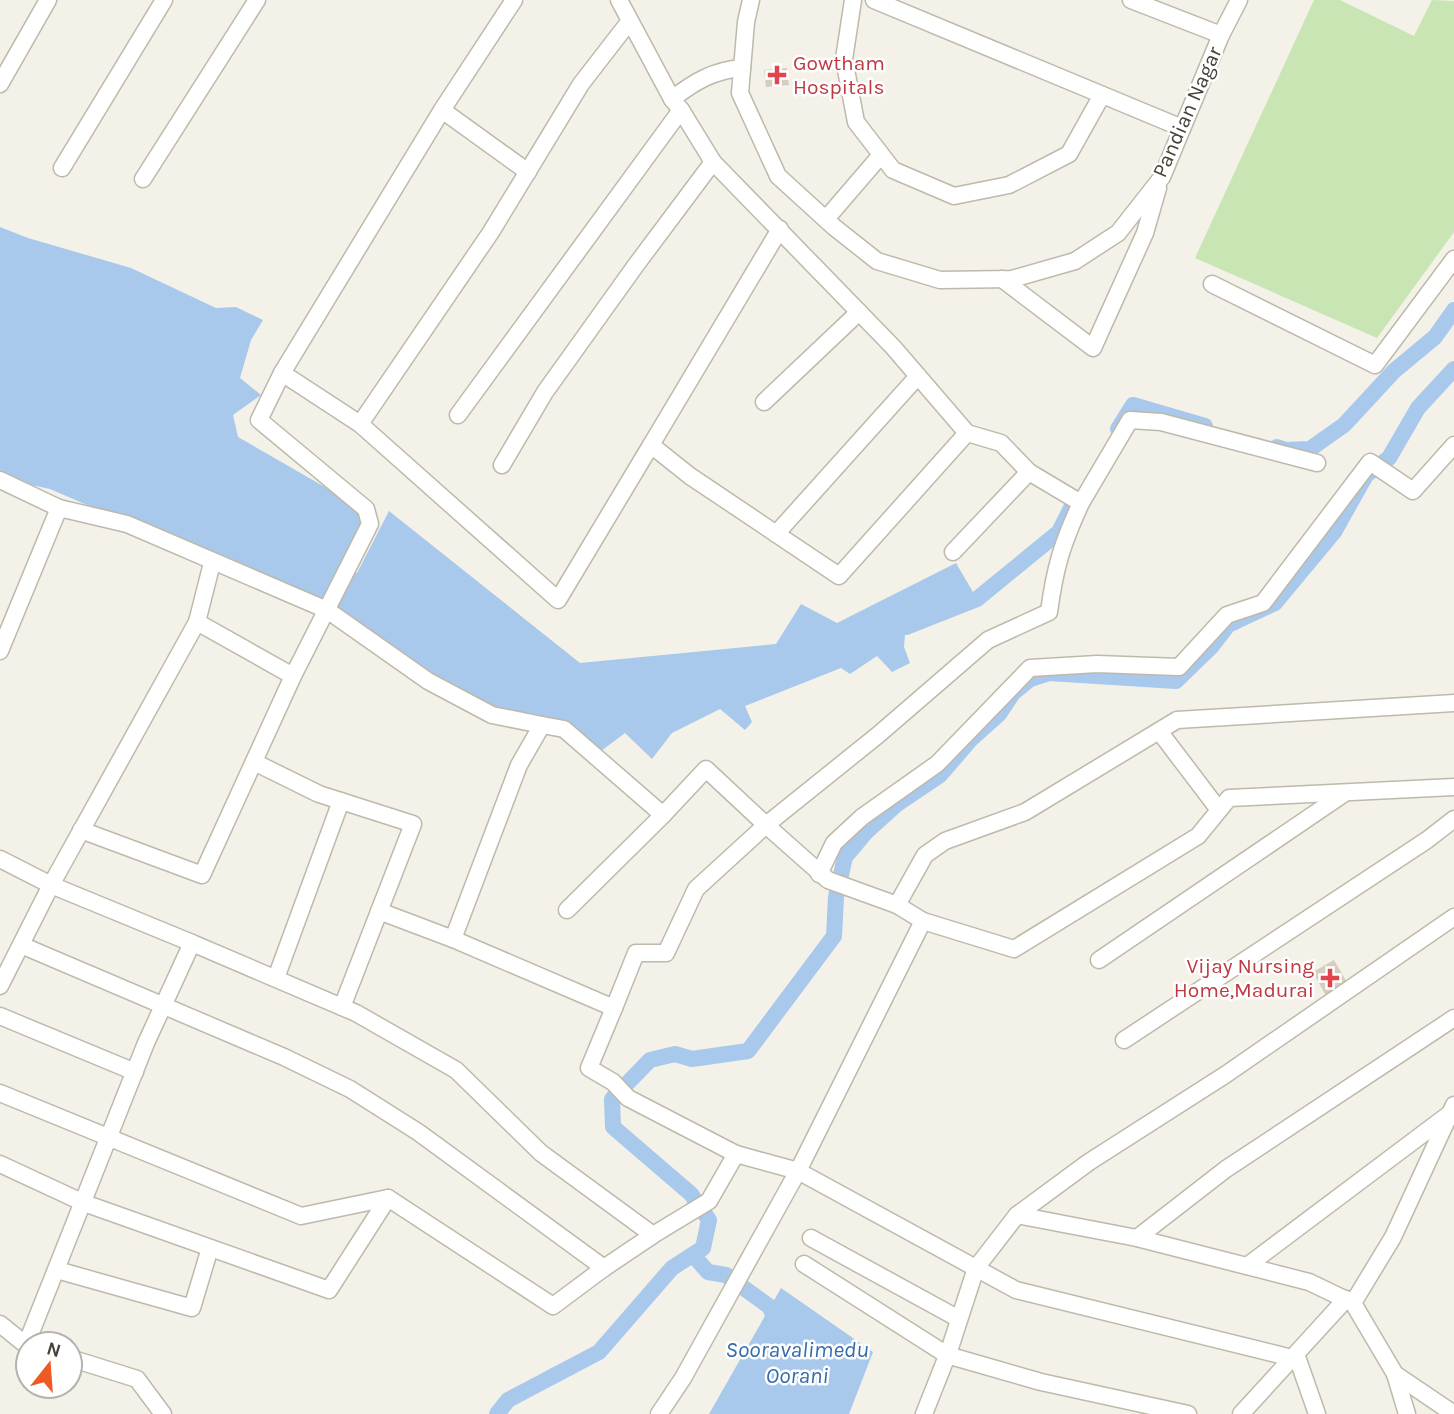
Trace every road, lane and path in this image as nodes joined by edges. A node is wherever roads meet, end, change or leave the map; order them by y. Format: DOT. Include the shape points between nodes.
graph roads {
  1 [pos="48,0"];
  2 [pos="164,0"];
  3 [pos="257,0"];
  4 [pos="514,0"];
  5 [pos="619,0"];
  6 [pos="751,0"];
  7 [pos="853,0"];
  8 [pos="874,0"];
  9 [pos="1131,0"];
  10 [pos="1239,0"];
  11 [pos="629,22"];
  12 [pos="1221,35"];
  13 [pos="742,68"];
  14 [pos="0,84"];
  15 [pos="1102,95"];
  16 [pos="676,104"];
  17 [pos="442,110"];
  18 [pos="1182,128"];
  19 [pos="881,155"];
  20 [pos="713,162"];
  21 [pos="62,168"];
  22 [pos="528,172"];
  23 [pos="1162,177"];
  24 [pos="143,179"];
  25 [pos="826,219"];
  26 [pos="780,229"];
  27 [pos="1454,259"];
  28 [pos="1002,279"];
  29 [pos="1212,285"];
  30 [pos="859,312"];
  31 [pos="282,373"];
  32 [pos="918,376"];
  33 [pos="764,402"];
  34 [pos="458,415"];
  35 [pos="360,425"];
  36 [pos="967,433"];
  37 [pos="1454,444"];
  38 [pos="651,445"];
  39 [pos="1317,463"];
  40 [pos="502,465"];
  41 [pos="1029,472"];
  42 [pos="0,480"];
  43 [pos="1077,500"];
  44 [pos="59,508"];
  45 [pos="776,534"];
  46 [pos="953,552"];
  47 [pos="212,563"];
  48 [pos="328,607"];
  49 [pos="197,622"];
  50 [pos="0,651"];
  51 [pos="293,676"];
  52 [pos="1454,703"];
  53 [pos="542,725"];
  54 [pos="1159,731"];
  55 [pos="254,762"];
  56 [pos="1454,787"];
  57 [pos="1345,793"];
  58 [pos="341,801"];
  59 [pos="1219,810"];
  60 [pos="663,815"];
  61 [pos="1454,819"];
  62 [pos="766,825"];
  63 [pos="81,830"];
  64 [pos="0,859"];
  65 [pos="830,880"];
  66 [pos="51,885"];
  67 [pos="897,905"];
  68 [pos="567,910"];
  69 [pos="379,911"];
  70 [pos="1454,917"];
  71 [pos="923,921"];
  72 [pos="453,939"];
  73 [pos="192,943"];
  74 [pos="21,945"];
  75 [pos="1099,960"];
  76 [pos="276,978"];
  77 [pos="0,986"];
  78 [pos="164,1005"];
  79 [pos="342,1007"];
  80 [pos="614,1008"];
  81 [pos="0,1016"];
  82 [pos="1454,1018"];
  83 [pos="1124,1040"];
  84 [pos="135,1072"];
  85 [pos="0,1093"];
  86 [pos="1452,1109"];
  87 [pos="109,1138"];
  88 [pos="736,1154"];
  89 [pos="0,1164"];
  90 [pos="798,1171"];
  91 [pos="388,1198"];
  92 [pos="84,1203"];
  93 [pos="1017,1215"];
  94 [pos="653,1235"];
  95 [pos="811,1238"];
  96 [pos="1137,1238"];
  97 [pos="210,1248"];
  98 [pos="804,1264"];
  99 [pos="1247,1266"];
  100 [pos="604,1268"];
  101 [pos="975,1268"];
  102 [pos="57,1270"];
  103 [pos="1349,1301"];
  104 [pos="959,1319"];
  105 [pos="0,1324"];
  106 [pos="33,1330"];
  107 [pos="14,1335"];
  108 [pos="947,1355"];
  109 [pos="1294,1356"];
  110 [pos="84,1363"];
  111 [pos="1395,1374"];
  112 [pos="163,1414"];
  113 [pos="659,1414"];
  114 [pos="924,1414"];
  115 [pos="1188,1414"];
  116 [pos="1241,1414"];
  117 [pos="1317,1414"];
  118 [pos="1407,1414"];
  119 [pos="1454,1414"];
  1 -- 14 [label="street"];
  2 -- 21 [label="street"];
  3 -- 24 [label="street"];
  4 -- 17 [label="street"];
  5 -- 11 [label="street"];
  6 -- 13 [label="street, Pandian Nagar"];
  7 -- 19 [label="street" via="844,59 856,122"];
  8 -- 15 [label="street"];
  9 -- 12 [label="street"];
  10 -- 12 [label="street, Pandian Nagar"];
  11 -- 16 [label="street"];
  11 -- 22 [label="street" via="581,84"];
  12 -- 18 [label="street, Pandian Nagar"];
  13 -- 16 [label="street" via="723,69 698,80"];
  13 -- 25 [label="street, Pandian Nagar" via="740,93 778,176"];
  15 -- 18 [label="street"];
  15 -- 19 [label="street" via="1069,154 1009,185 954,196 893,170"];
  16 -- 20 [label="street"];
  16 -- 34 [label="street"];
  17 -- 22 [label="street"];
  17 -- 31 [label="street"];
  18 -- 23 [label="street, Pandian Nagar"];
  19 -- 25 [label="street"];
  20 -- 26 [label="street"];
  20 -- 40 [label="street" via="545,392"];
  22 -- 35 [label="street"];
  23 -- 28 [label="street, Pandian Nagar" via="1118,233 1075,261"];
  23 -- 28 [label="street" via="1145,233 1093,348"];
  25 -- 28 [label="street, Pandian Nagar" via="877,261 940,280"];
  26 -- 30 [label="street"];
  26 -- 38 [label="street"];
  27 -- 29 [label="street" via="1375,365"];
  30 -- 32 [label="street"];
  30 -- 33 [label="street"];
  31 -- 35 [label="street"];
  31 -- 48 [label="street" via="259,420 366,509 370,524"];
  32 -- 36 [label="street"];
  32 -- 45 [label="street"];
  35 -- 38 [label="street" via="558,600"];
  36 -- 41 [label="street" via="1001,443"];
  36 -- 45 [label="street" via="839,576"];
  37 -- 65 [label="street" via="1413,491 1370,461 1263,603 1227,615 1179,667 1097,664 1030,668 937,764 862,817 834,843"];
  38 -- 45 [label="street"];
  39 -- 43 [label="street" via="1161,422 1130,419"];
  41 -- 43 [label="street"];
  41 -- 46 [label="street"];
  42 -- 44 [label="street"];
  43 -- 62 [label="street" via="1054,574 1049,612 988,640"];
  44 -- 47 [label="street" via="127,524"];
  44 -- 50 [label="street"];
  47 -- 48 [label="street"];
  47 -- 49 [label="street"];
  48 -- 51 [label="street"];
  48 -- 53 [label="street" via="428,681 492,715"];
  49 -- 51 [label="street"];
  49 -- 63 [label="street"];
  51 -- 55 [label="street"];
  52 -- 54 [label="street" via="1177,720"];
  53 -- 60 [label="street" via="564,729"];
  53 -- 72 [label="street" via="519,765"];
  54 -- 59 [label="street"];
  54 -- 67 [label="street" via="1025,812 945,841 925,855"];
  55 -- 58 [label="street"];
  55 -- 63 [label="street" via="202,876"];
  56 -- 57 [label="street"];
  57 -- 59 [label="street" via="1229,798"];
  57 -- 75 [label="street"];
  58 -- 69 [label="street" via="413,824"];
  58 -- 76 [label="street"];
  59 -- 71 [label="street" via="1198,836 1014,949"];
  60 -- 62 [label="street" via="706,769"];
  60 -- 68 [label="street"];
  61 -- 83 [label="street"];
  62 -- 65 [label="street"];
  62 -- 80 [label="street" via="696,889 666,953 636,953"];
  63 -- 66 [label="street"];
  64 -- 66 [label="street"];
  65 -- 67 [label="street"];
  66 -- 73 [label="street"];
  66 -- 74 [label="street"];
  67 -- 71 [label="street"];
  69 -- 72 [label="street"];
  69 -- 79 [label="street"];
  70 -- 93 [label="street"];
  71 -- 90 [label="street"];
  72 -- 80 [label="street"];
  73 -- 76 [label="street"];
  73 -- 78 [label="street"];
  74 -- 77 [label="street"];
  74 -- 78 [label="street"];
  76 -- 79 [label="street"];
  78 -- 84 [label="street"];
  78 -- 100 [label="street" via="350,1089 418,1132"];
  79 -- 94 [label="street" via="456,1070 541,1153"];
  80 -- 88 [label="street" via="589,1068 613,1082 628,1098"];
  81 -- 84 [label="street"];
  82 -- 96 [label="street" via="1226,1169"];
  84 -- 87 [label="street"];
  85 -- 87 [label="street"];
  86 -- 99 [label="street"];
  86 -- 103 [label="street" via="1393,1237"];
  87 -- 91 [label="street" via="301,1216"];
  87 -- 92 [label="street"];
  88 -- 90 [label="street"];
  88 -- 94 [label="street" via="709,1201"];
  89 -- 92 [label="street"];
  90 -- 101 [label="street"];
  90 -- 113 [label="street"];
  91 -- 97 [label="street" via="329,1290"];
  91 -- 100 [label="street" via="553,1306"];
  92 -- 97 [label="street"];
  92 -- 102 [label="street"];
  93 -- 96 [label="street"];
  93 -- 101 [label="street"];
  94 -- 100 [label="street"];
  95 -- 104 [label="street"];
  96 -- 99 [label="street"];
  97 -- 102 [label="street" via="192,1308"];
  98 -- 108 [label="street"];
  99 -- 103 [label="street" via="1309,1282"];
  101 -- 104 [label="street"];
  101 -- 109 [label="street" via="1016,1290"];
  102 -- 106 [label="street"];
  103 -- 109 [label="street"];
  103 -- 111 [label="street"];
  104 -- 108 [label="street"];
  105 -- 107 [label="street"];
  108 -- 114 [label="street"];
  108 -- 115 [label="street" via="1041,1382"];
  109 -- 116 [label="street"];
  109 -- 117 [label="street"];
  110 -- 112 [label="street" via="137,1379"];
  111 -- 118 [label="street"];
  111 -- 119 [label="street"];
}
